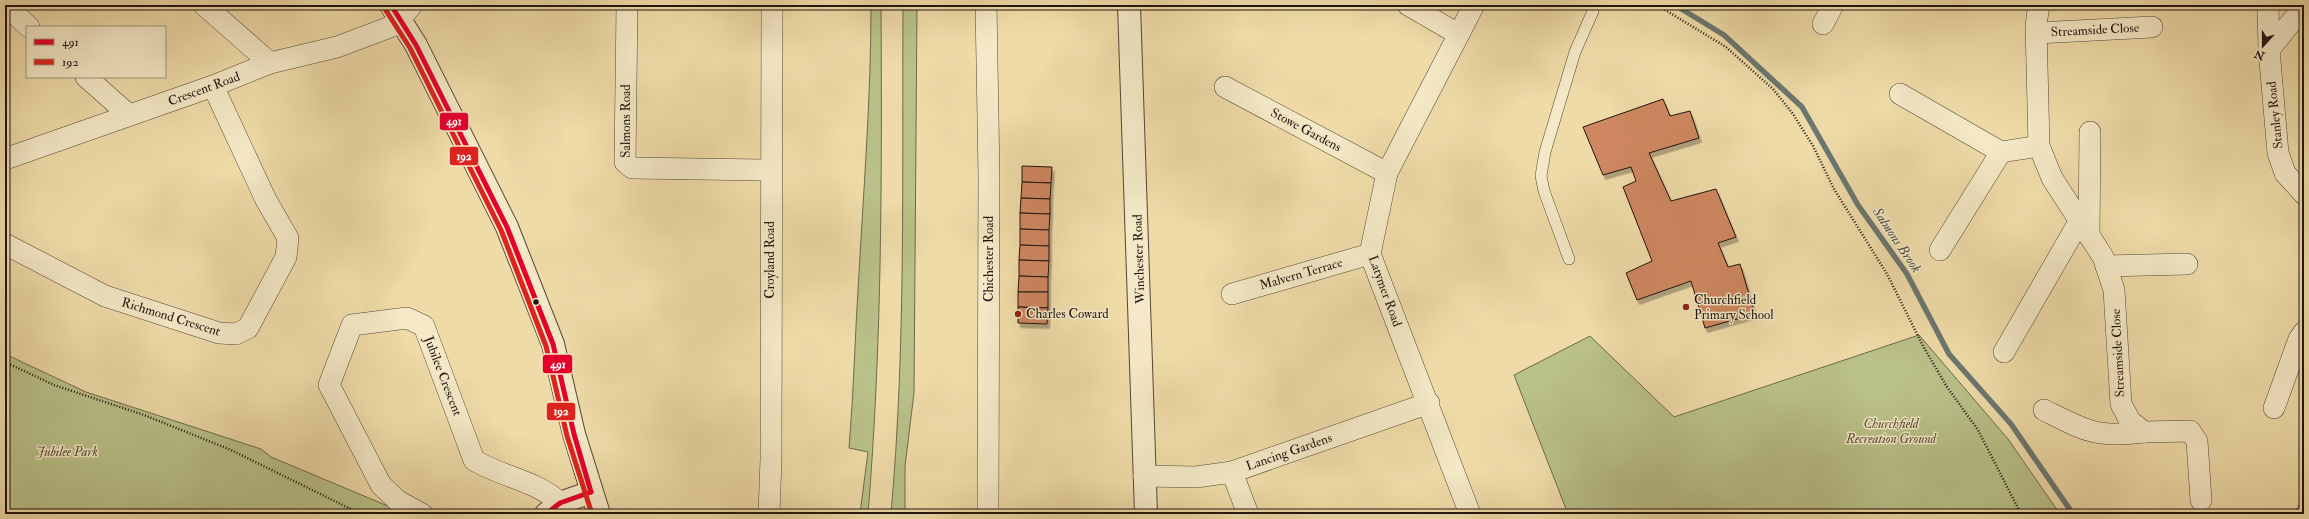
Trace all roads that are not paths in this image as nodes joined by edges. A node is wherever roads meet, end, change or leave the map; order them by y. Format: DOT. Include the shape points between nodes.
graph roads {
  1 [pos="5,5"];
  2 [pos="204,5"];
  3 [pos="627,5"];
  4 [pos="772,5"];
  5 [pos="986,5"];
  6 [pos="1129,5"];
  7 [pos="1408,5"];
  8 [pos="1474,5"];
  9 [pos="1593,5"];
  10 [pos="1834,5"];
  11 [pos="2039,5"];
  12 [pos="2268,5"];
  13 [pos="2304,6"];
  14 [pos="402,9"];
  15 [pos="1823,24"];
  16 [pos="28,26"];
  17 [pos="2152,27"];
  18 [pos="1458,34"];
  19 [pos="2037,34"];
  20 [pos="2269,50"];
  21 [pos="270,63"];
  22 [pos="87,78"];
  23 [pos="213,86"];
  24 [pos="1225,87"];
  25 [pos="1900,94"];
  26 [pos="129,115"];
  27 [pos="2090,132"];
  28 [pos="2039,146"];
  29 [pos="2001,152"];
  30 [pos="5,159"];
  31 [pos="770,170"];
  32 [pos="1387,173"];
  33 [pos="2304,194"];
  34 [pos="2084,229"];
  35 [pos="5,244"];
  36 [pos="1940,250"];
  37 [pos="1370,254"];
  38 [pos="1569,259"];
  39 [pos="2187,264"];
  40 [pos="2106,266"];
  41 [pos="1232,294"];
  42 [pos="2304,332"];
  43 [pos="2004,352"];
  44 [pos="1429,403"];
  45 [pos="2274,408"];
  46 [pos="2044,410"];
  47 [pos="2144,432"];
  48 [pos="1232,472"];
  49 [pos="1144,476"];
  50 [pos="591,492"];
  51 [pos="2201,500"];
  52 [pos="553,508"];
  53 [pos="422,514"];
  54 [pos="599,514"];
  55 [pos="769,514"];
  56 [pos="988,514"];
  57 [pos="1146,514"];
  58 [pos="1248,514"];
  59 [pos="1470,514"];
  1 -- 16 [label="street"];
  2 -- 21 [label="street"];
  3 -- 31 [label="street, Salmons Road" via="625,162 632,168"];
  4 -- 31 [label="street, Croyland Road"];
  5 -- 56 [label="street, Chichester Road" via="989,176"];
  6 -- 49 [label="street, Winchester Road"];
  7 -- 18 [label="street"];
  8 -- 18 [label="street, Latymer Road"];
  9 -- 38 [label="lane" via="1593,11 1575,52 1545,152 1541,176 1544,192"];
  10 -- 15 [label="street"];
  11 -- 19 [label="street, Streamside Close"];
  12 -- 20 [label="street, Stanley Road"];
  13 -- 20 [label="street"];
  14 -- 21 [label="street, Crescent Road" via="390,27 337,47"];
  14 -- 50 [label="street" via="507,227 553,344 574,434"];
  17 -- 19 [label="street, Streamside Close"];
  18 -- 32 [label="street, Latymer Road"];
  19 -- 28 [label="street, Streamside Close"];
  20 -- 33 [label="street, Stanley Road" via="2278,153 2285,173"];
  21 -- 23 [label="street, Crescent Road"];
  22 -- 26 [label="street"];
  23 -- 26 [label="street, Crescent Road"];
  23 -- 35 [label="street, Richmond Crescent" via="266,200 288,238 286,257 248,328 236,334 219,333 105,296"];
  24 -- 32 [label="street, Stowe Gardens"];
  25 -- 29 [label="street"];
  26 -- 30 [label="street, Crescent Road"];
  27 -- 34 [label="street"];
  28 -- 29 [label="street"];
  28 -- 34 [label="street, Streamside Close" via="2052,178"];
  29 -- 36 [label="street"];
  31 -- 55 [label="street, Croyland Road"];
  32 -- 37 [label="street, Latymer Road"];
  34 -- 40 [label="street, Streamside Close" via="2103,257"];
  34 -- 43 [label="street"];
  37 -- 41 [label="street, Malvern Terrace"];
  37 -- 44 [label="street, Latymer Road"];
  39 -- 40 [label="street"];
  40 -- 47 [label="street, Streamside Close" via="2114,290 2121,404 2130,421"];
  42 -- 45 [label="street" via="2299,339"];
  44 -- 48 [label="street, Lancing Gardens"];
  44 -- 59 [label="street, Latymer Road"];
  46 -- 47 [label="street" via="2082,430 2098,434"];
  47 -- 51 [label="street" via="2190,431 2197,441"];
  48 -- 49 [label="street, Lancing Gardens" via="1196,476"];
  48 -- 58 [label="street"];
  49 -- 57 [label="street, Winchester Road"];
  50 -- 52 [label="street"];
  50 -- 54 [label="street"];
  52 -- 53 [label="street, Jubilee Crescent" via="550,493 488,469 474,460 424,326 406,318 352,325 329,385 381,485 398,501"];
}
